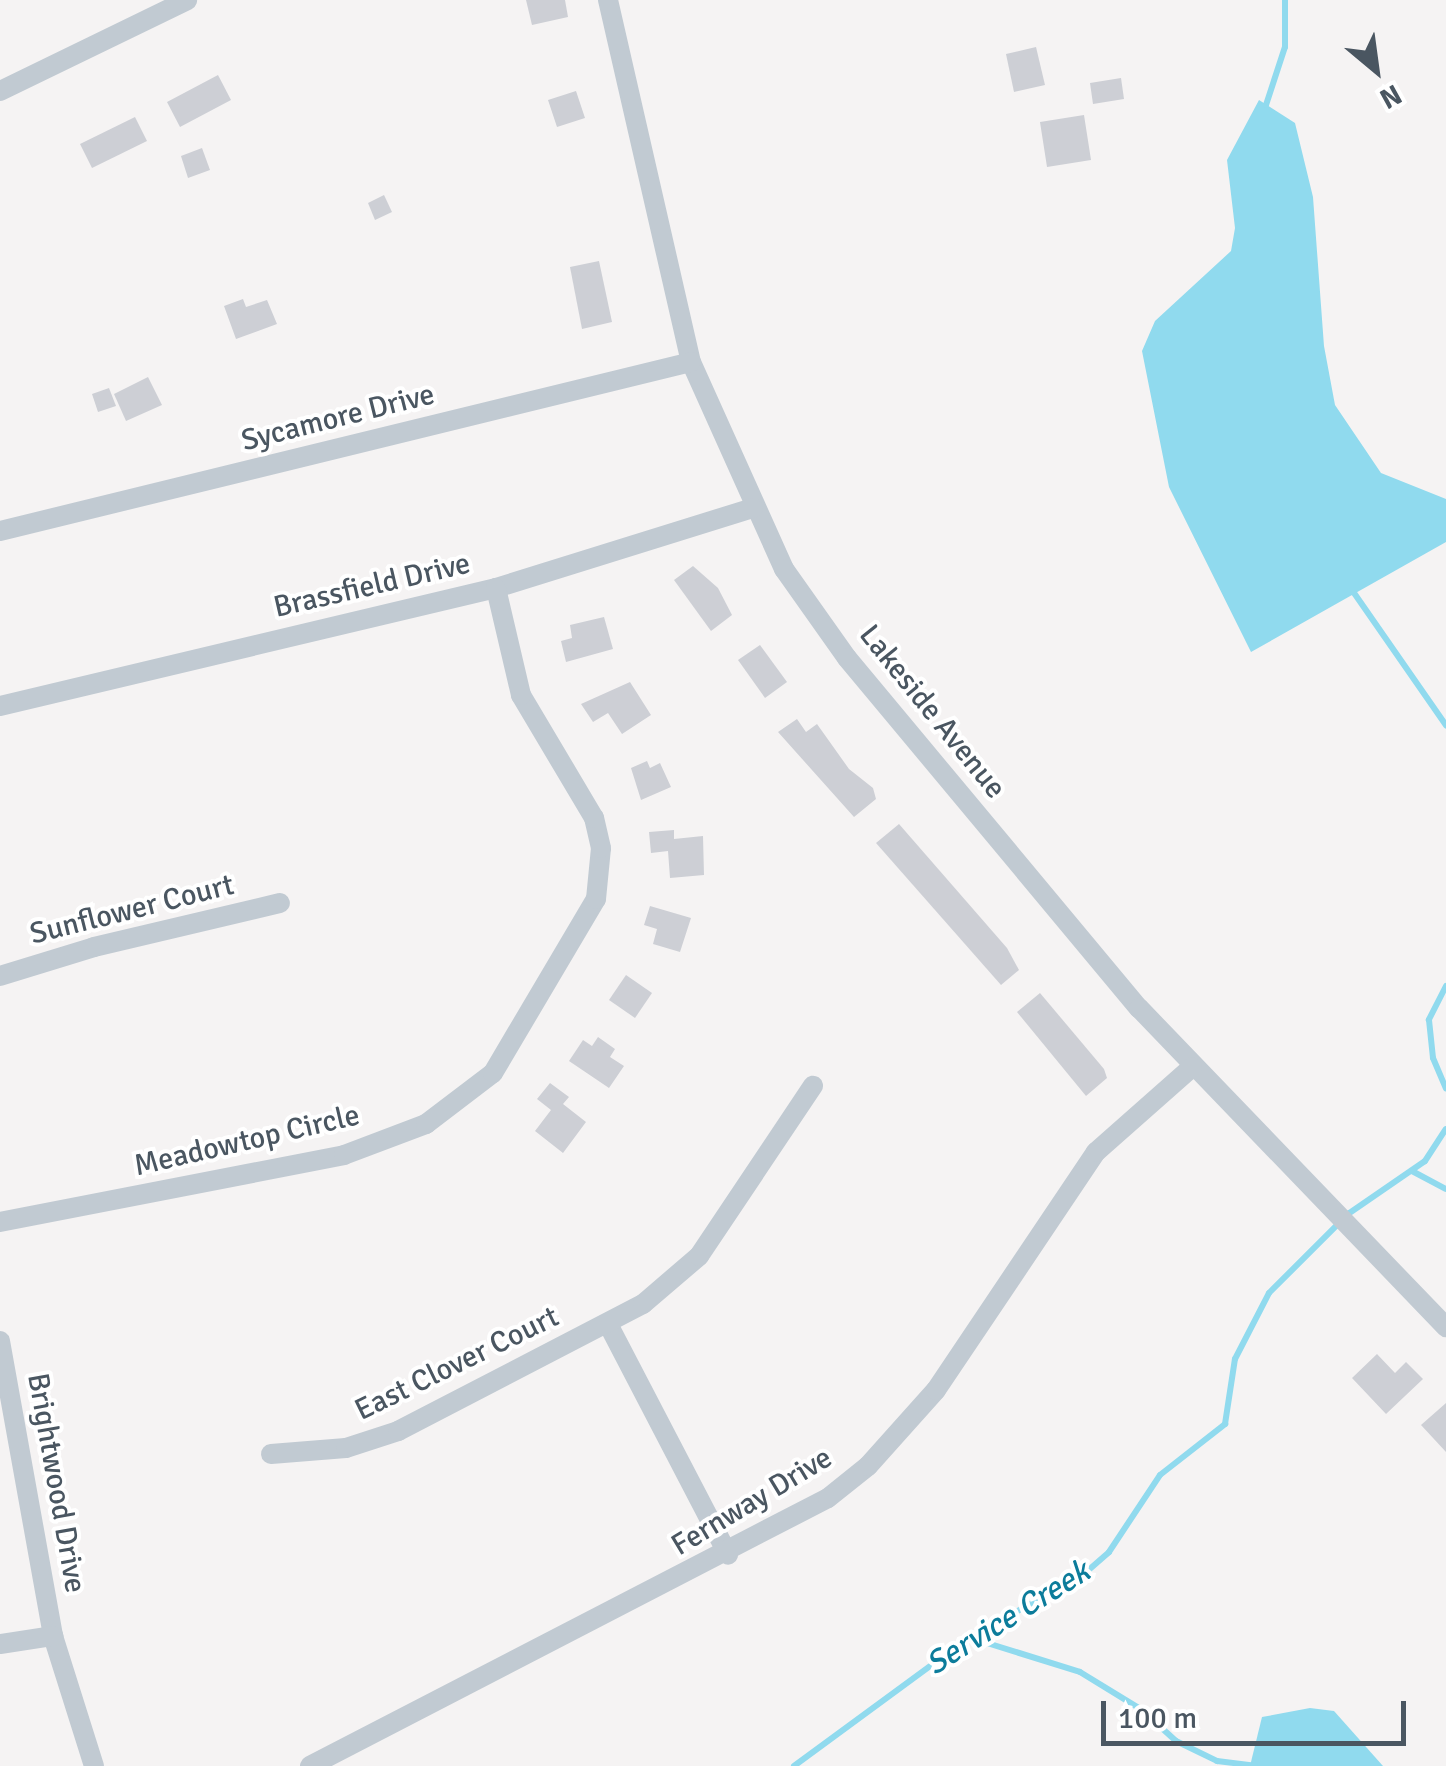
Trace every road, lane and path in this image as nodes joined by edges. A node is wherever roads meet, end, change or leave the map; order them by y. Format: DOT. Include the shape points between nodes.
graph roads {
  1 [pos="187,0"];
  2 [pos="608,0"];
  3 [pos="0,91"];
  4 [pos="691,362"];
  5 [pos="753,508"];
  6 [pos="0,532"];
  7 [pos="496,588"];
  8 [pos="0,706"];
  9 [pos="280,903"];
  10 [pos="0,976"];
  11 [pos="1192,1067"];
  12 [pos="813,1086"];
  13 [pos="0,1222"];
  14 [pos="608,1324"];
  15 [pos="1446,1327"];
  16 [pos="0,1341"];
  17 [pos="271,1454"];
  18 [pos="728,1555"];
  19 [pos="53,1636"];
  20 [pos="0,1644"];
  21 [pos="94,1766"];
  22 [pos="310,1766"];
  1 -- 3 [label="street"];
  2 -- 4 [label="street, Lakeside Avenue"];
  4 -- 5 [label="street, Lakeside Avenue"];
  4 -- 6 [label="street, Sycamore Drive"];
  5 -- 7 [label="street, Brassfield Drive"];
  5 -- 11 [label="street, Lakeside Avenue" via="784,569 847,658"];
  7 -- 8 [label="street, Brassfield Drive"];
  7 -- 13 [label="street, Meadowtop Circle" via="521,696 594,818 601,848 596,899 493,1074 426,1124 344,1154"];
  9 -- 10 [label="street, Sunflower Court" via="94,946"];
  11 -- 15 [label="street, Lakeside Avenue"];
  11 -- 18 [label="street, Fernway Drive" via="1082,1170 904,1430 828,1498"];
  12 -- 14 [label="street, East Clover Court" via="698,1256 673,1282"];
  14 -- 17 [label="street, East Clover Court" via="398,1431 346,1448"];
  14 -- 18 [label="street"];
  16 -- 19 [label="street, Brightwood Drive"];
  18 -- 22 [label="street, Fernway Drive"];
  19 -- 20 [label="street"];
  19 -- 21 [label="street, Brightwood Drive"];
}
